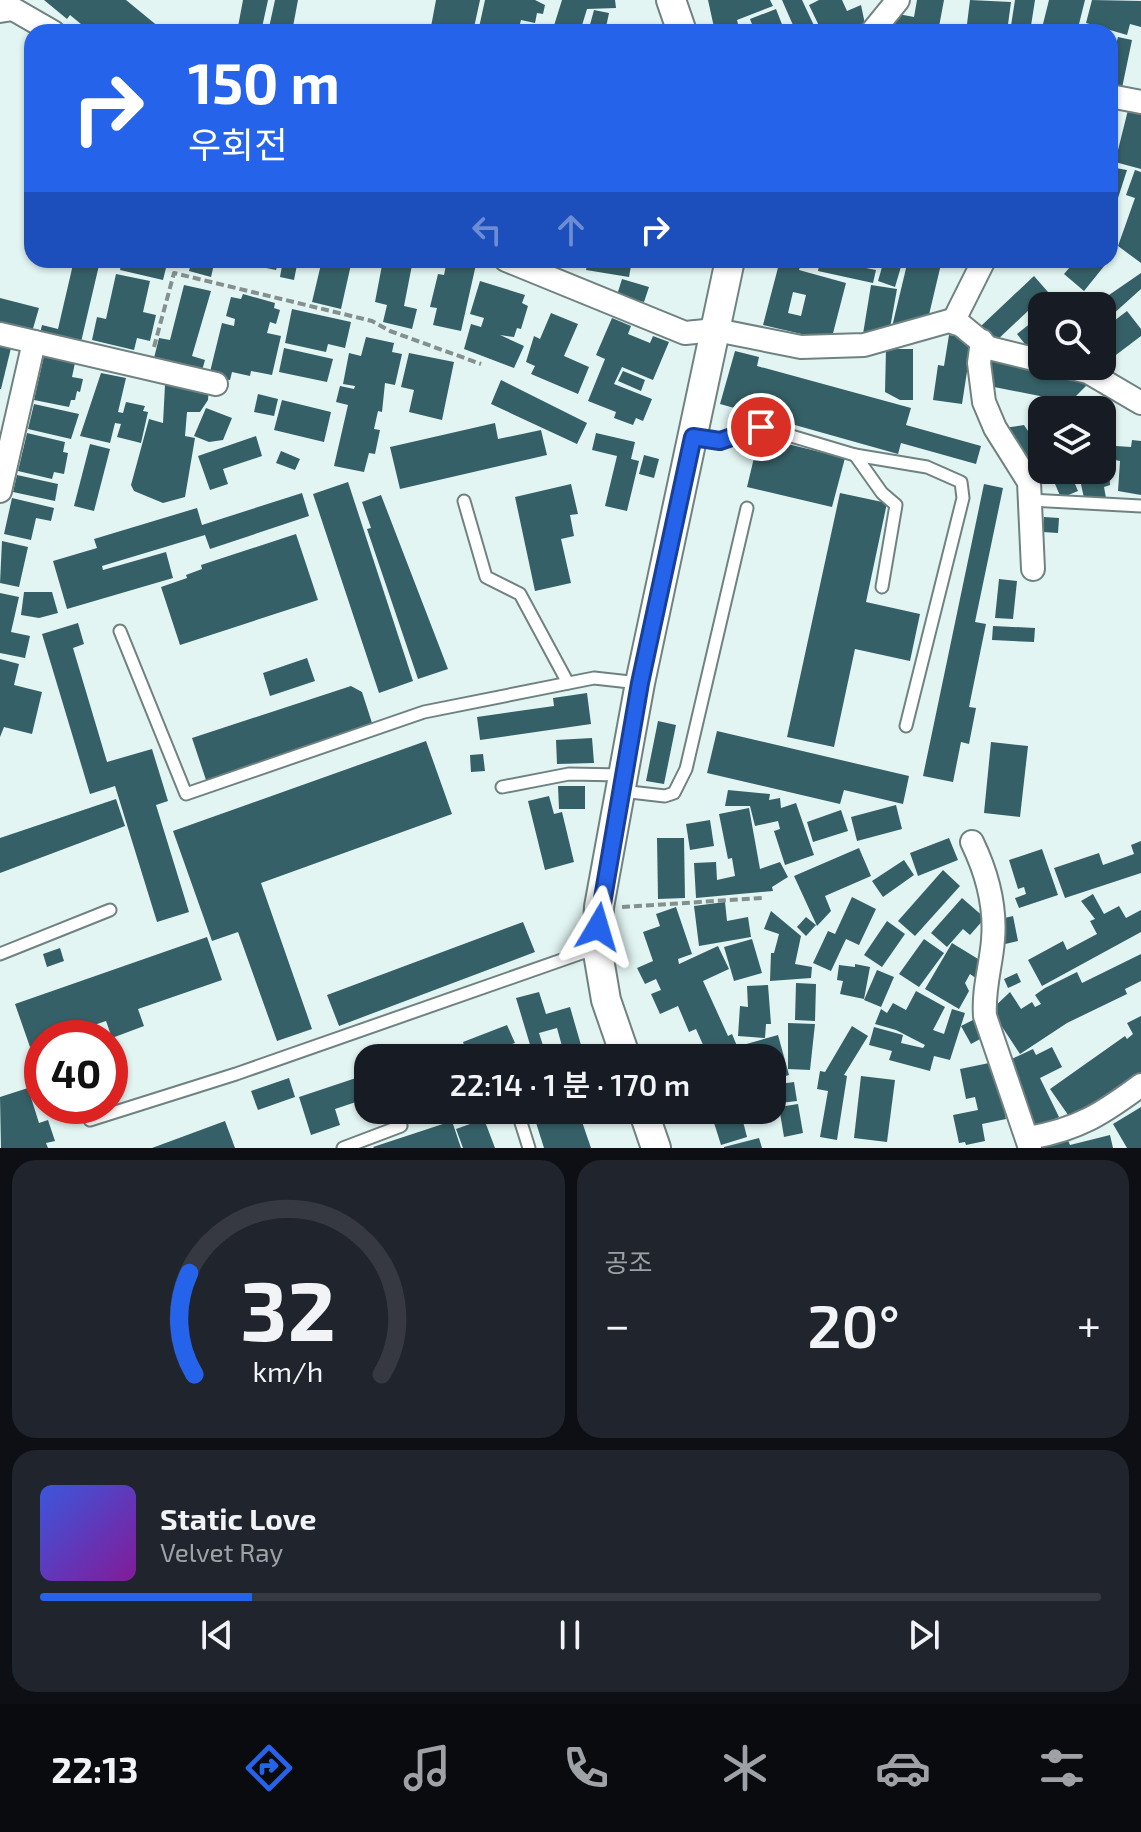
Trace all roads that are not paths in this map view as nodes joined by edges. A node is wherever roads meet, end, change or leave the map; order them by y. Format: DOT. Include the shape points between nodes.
graph roads {
  1 [pos="671,0"];
  2 [pos="898,0"];
  3 [pos="0,11"];
  4 [pos="39,24"];
  5 [pos="679,24"];
  6 [pos="878,24"];
  7 [pos="1118,98"];
  8 [pos="1141,102"];
  9 [pos="526,268"];
  10 [pos="728,268"];
  11 [pos="980,268"];
  12 [pos="953,322"];
  13 [pos="716,330"];
  14 [pos="0,334"];
  15 [pos="982,341"];
  16 [pos="34,342"];
  17 [pos="1028,358"];
  18 [pos="1102,380"];
  19 [pos="216,384"];
  20 [pos="1141,403"];
  21 [pos="693,437"];
  22 [pos="855,455"];
  23 [pos="0,491"];
  24 [pos="1030,500"];
  25 [pos="464,501"];
  26 [pos="1141,506"];
  27 [pos="747,508"];
  28 [pos="1033,569"];
  29 [pos="882,587"];
  30 [pos="120,631"];
  31 [pos="568,683"];
  32 [pos="640,683"];
  33 [pos="906,726"];
  34 [pos="622,783"];
  35 [pos="502,787"];
  36 [pos="972,842"];
  37 [pos="110,910"];
  38 [pos="597,947"];
  39 [pos="0,954"];
  40 [pos="618,1044"];
  41 [pos="1141,1085"];
  42 [pos="128,1108"];
  43 [pos="521,1124"];
  44 [pos="648,1124"];
  45 [pos="401,1126"];
  46 [pos="1029,1143"];
  47 [pos="343,1148"];
  48 [pos="529,1148"];
  49 [pos="656,1148"];
  1 -- 5 [label="street"];
  2 -- 6 [label="street"];
  3 -- 4 [label="street" via="13,9"];
  7 -- 8 [label="street"];
  9 -- 13 [label="street" via="685,333"];
  10 -- 13 [label="street"];
  11 -- 12 [label="street"];
  12 -- 13 [label="street" via="864,345 801,347"];
  12 -- 15 [label="street"];
  13 -- 21 [label="street"];
  14 -- 16 [label="street"];
  15 -- 17 [label="street" via="989,348"];
  15 -- 24 [label="street" via="984,402 1029,482"];
  16 -- 19 [label="street"];
  16 -- 23 [label="street"];
  18 -- 20 [label="street"];
  21 -- 22 [label="lane" via="720,441 761,427"];
  21 -- 32 [label="street"];
  22 -- 29 [label="lane" via="896,505"];
  22 -- 33 [label="lane" via="927,467 961,482 963,498"];
  24 -- 26 [label="lane"];
  24 -- 28 [label="street"];
  25 -- 31 [label="lane" via="486,577 520,594"];
  27 -- 34 [label="lane" via="686,769 674,793 665,796"];
  30 -- 31 [label="lane" via="186,794 424,712"];
  31 -- 32 [label="lane" via="594,678"];
  32 -- 34 [label="street"];
  34 -- 35 [label="lane" via="569,774"];
  34 -- 38 [label="street" via="599,907"];
  36 -- 46 [label="street" via="988,875 992,905 985,1016"];
  37 -- 39 [label="lane"];
  38 -- 40 [label="street"];
  38 -- 42 [label="lane"];
  41 -- 46 [label="street" via="1097,1118"];
  43 -- 48 [label="lane"];
  44 -- 49 [label="street"];
  45 -- 47 [label="lane"];
}
